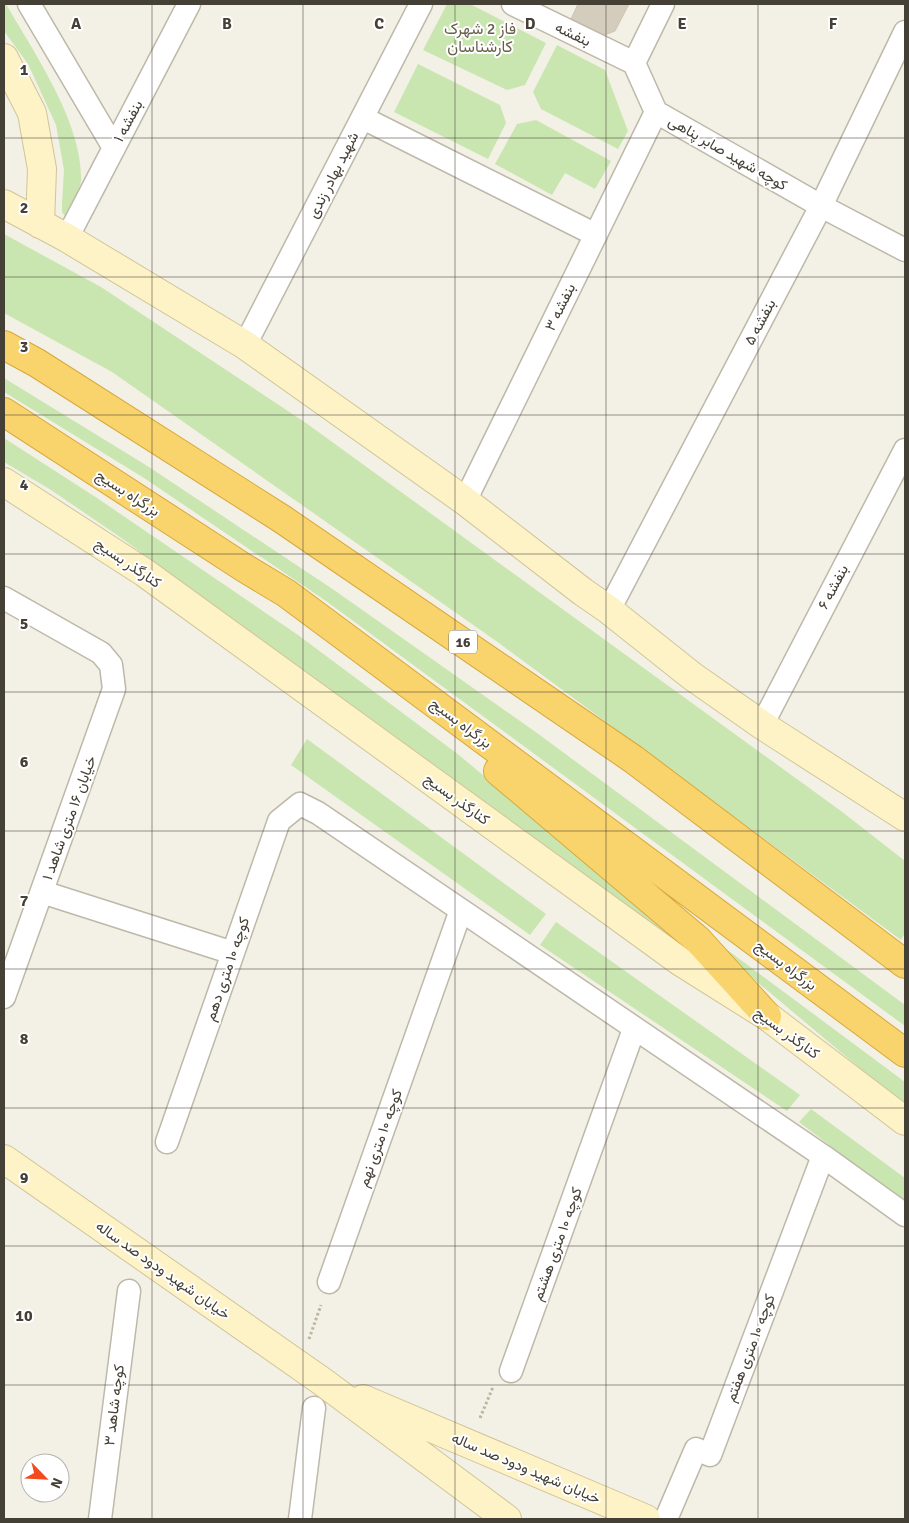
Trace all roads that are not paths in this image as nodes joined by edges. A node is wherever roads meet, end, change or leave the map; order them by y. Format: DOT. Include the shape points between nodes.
graph roads {
  1 [pos="29,4"];
  2 [pos="189,4"];
  3 [pos="421,4"];
  4 [pos="513,4"];
  5 [pos="663,4"];
  6 [pos="905,32"];
  7 [pos="4,58"];
  8 [pos="634,63"];
  9 [pos="656,112"];
  10 [pos="363,118"];
  11 [pos="114,148"];
  12 [pos="4,204"];
  13 [pos="821,206"];
  14 [pos="40,224"];
  15 [pos="596,235"];
  16 [pos="67,238"];
  17 [pos="905,250"];
  18 [pos="4,345"];
  19 [pos="245,345"];
  20 [pos="4,412"];
  21 [pos="905,450"];
  22 [pos="4,482"];
  23 [pos="464,502"];
  24 [pos="286,593"];
  25 [pos="4,598"];
  26 [pos="609,610"];
  27 [pos="762,725"];
  28 [pos="905,817"];
  29 [pos="42,892"];
  30 [pos="461,910"];
  31 [pos="233,953"];
  32 [pos="905,964"];
  33 [pos="4,997"];
  34 [pos="767,1016"];
  35 [pos="634,1029"];
  36 [pos="905,1053"];
  37 [pos="905,1121"];
  38 [pos="166,1142"];
  39 [pos="823,1156"];
  40 [pos="4,1159"];
  41 [pos="905,1215"];
  42 [pos="329,1282"];
  43 [pos="129,1291"];
  44 [pos="511,1371"];
  45 [pos="323,1382"];
  46 [pos="314,1408"];
  47 [pos="100,1519"];
  48 [pos="300,1519"];
  49 [pos="507,1519"];
  50 [pos="646,1519"];
  51 [pos="666,1519"];
  1 -- 11 [label="street"];
  2 -- 11 [label="street, بنفشه ۱"];
  3 -- 10 [label="street, شهید بهادر زندی"];
  4 -- 8 [label="street, بنفشه"];
  5 -- 8 [label="street"];
  6 -- 13 [label="street, بنفشه ۵"];
  7 -- 14 [label="main road" via="32,113 42,169"];
  8 -- 9 [label="street, کوچه شهید صابر پناهی"];
  9 -- 13 [label="street, کوچه شهید صابر پناهی"];
  9 -- 15 [label="street, بنفشه ۳"];
  10 -- 15 [label="street"];
  10 -- 19 [label="street, شهید بهادر زندی"];
  11 -- 16 [label="street, بنفشه ۱"];
  12 -- 14 [label="main road"];
  13 -- 17 [label="street, کوچه شهید صابر پناهی"];
  13 -- 26 [label="street, بنفشه ۵"];
  14 -- 16 [label="main road"];
  15 -- 23 [label="street, بنفشه ۳"];
  16 -- 19 [label="main road"];
  18 -- 32 [label="highway, 16" via="282,518 633,759"];
  19 -- 23 [label="main road"];
  20 -- 24 [label="highway, بزرگراه بسیج"];
  21 -- 27 [label="street, بنفشه ۶"];
  22 -- 34 [label="main road, کنارگذر بسیج" via="145,574 681,962"];
  23 -- 26 [label="main road"];
  24 -- 34 [label="highway" via="698,940"];
  24 -- 36 [label="highway, بزرگراه بسیج"];
  25 -- 29 [label="street, خیابان ۱۶ متری شاهد ۱" via="101,653 111,665 114,689"];
  26 -- 27 [label="main road" via="692,676"];
  27 -- 28 [label="main road"];
  29 -- 31 [label="street"];
  29 -- 33 [label="street, خیابان ۱۶ متری شاهد ۱"];
  30 -- 31 [label="street, کوچه ۱۰ متری دهم" via="300,804 279,821"];
  30 -- 35 [label="street"];
  30 -- 42 [label="street, کوچه ۱۰ متری نهم"];
  31 -- 38 [label="street, کوچه ۱۰ متری دهم"];
  34 -- 37 [label="main road, کنارگذر بسیج"];
  35 -- 39 [label="street"];
  35 -- 44 [label="street, کوچه ۱۰ متری هشتم"];
  39 -- 41 [label="street"];
  39 -- 51 [label="street, کوچه ۱۰ متری هفتم" via="710,1455 696,1449"];
  40 -- 45 [label="main road, خیابان شهید ودود صد ساله"];
  43 -- 47 [label="street, کوچه شاهد ۳"];
  45 -- 49 [label="main road, خیابان شهید ودود صد ساله"];
  45 -- 50 [label="main road, خیابان شهید ودود صد ساله"];
  46 -- 48 [label="street"];
}
